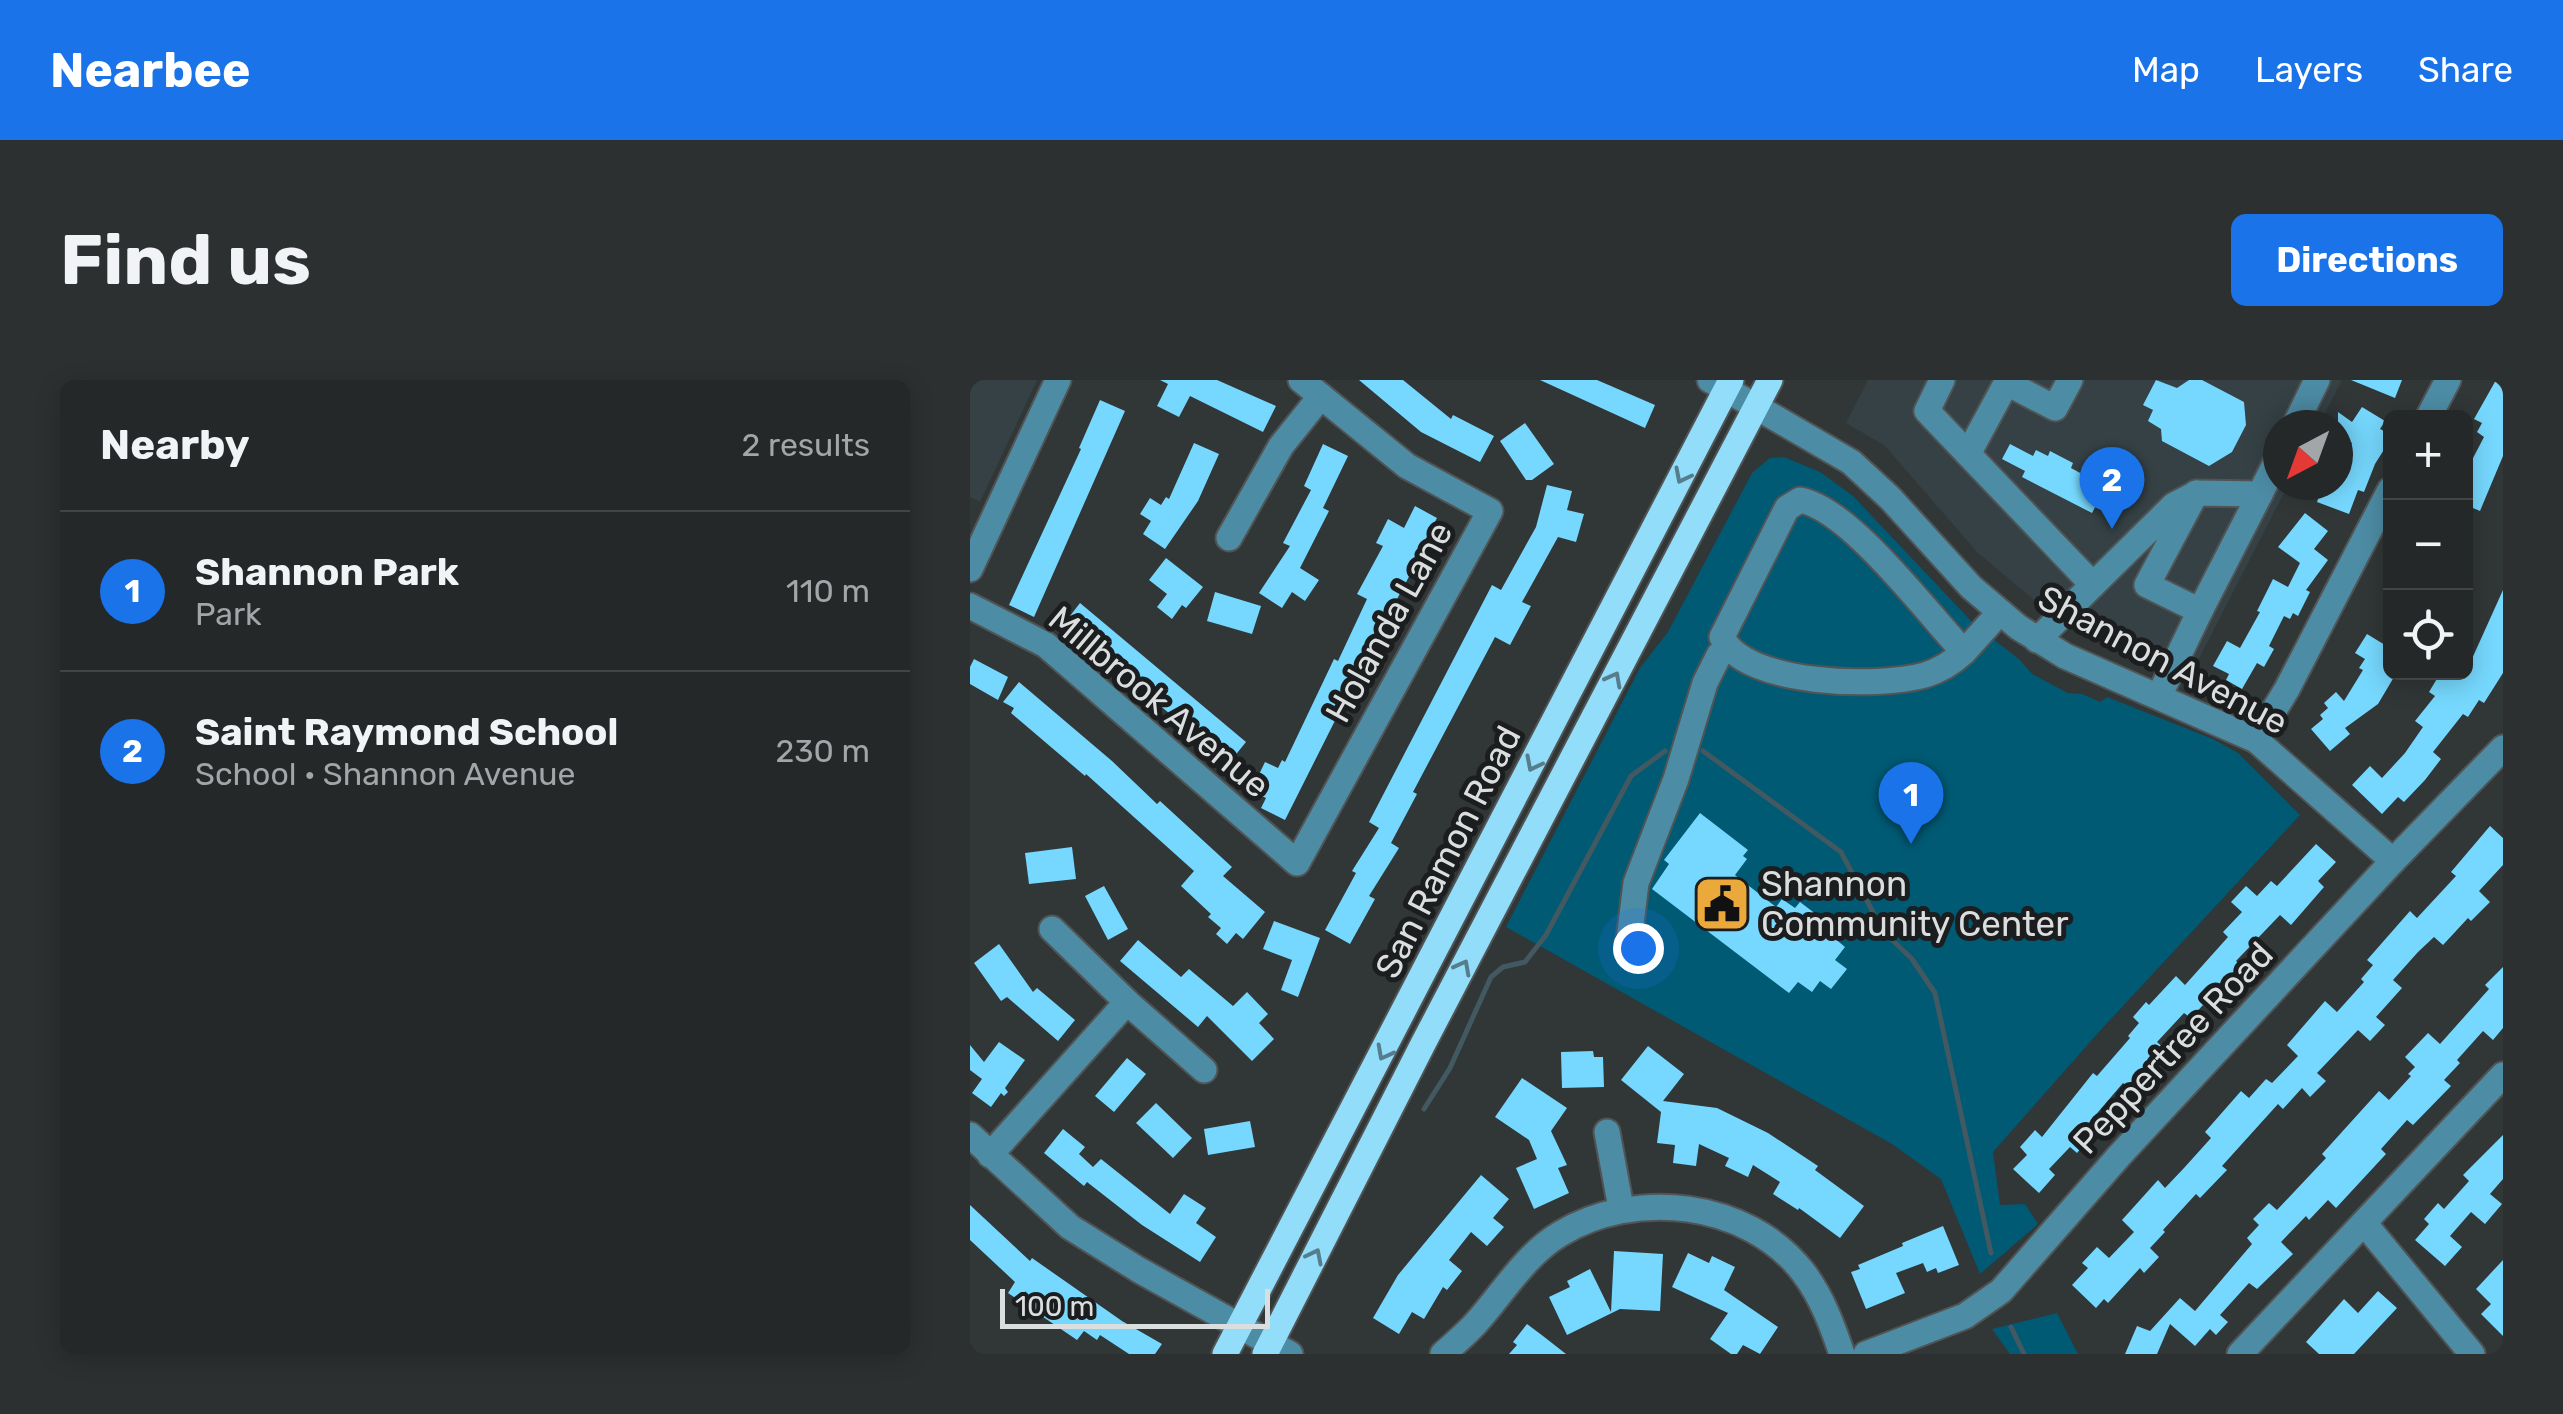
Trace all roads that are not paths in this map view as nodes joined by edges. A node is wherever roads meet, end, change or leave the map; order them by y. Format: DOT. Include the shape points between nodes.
graph roads {
  1 [pos="1058,380"];
  2 [pos="1770,380"];
  3 [pos="1942,380"];
  4 [pos="2070,380"];
  5 [pos="2317,380"];
  6 [pos="2448,380"];
  7 [pos="2008,382"];
  8 [pos="1722,383"];
  9 [pos="1311,388"];
  10 [pos="1756,406"];
  11 [pos="2302,410"];
  12 [pos="2432,410"];
  13 [pos="1968,454"];
  14 [pos="2263,488"];
  15 [pos="2196,493"];
  16 [pos="2260,494"];
  17 [pos="2385,500"];
  18 [pos="1229,538"];
  19 [pos="970,570"];
  20 [pos="2093,585"];
  21 [pos="970,606"];
  22 [pos="2200,611"];
  23 [pos="2000,612"];
  24 [pos="2037,640"];
  25 [pos="1727,648"];
  26 [pos="1964,652"];
  27 [pos="2158,696"];
  28 [pos="2256,740"];
  29 [pos="2502,754"];
  30 [pos="2393,861"];
  31 [pos="1297,863"];
  32 [pos="1052,929"];
  33 [pos="1628,948"];
  34 [pos="1127,1002"];
  35 [pos="1204,1070"];
  36 [pos="2503,1075"];
  37 [pos="1608,1132"];
  38 [pos="970,1136"];
  39 [pos="990,1155"];
  40 [pos="1621,1208"];
  41 [pos="2364,1223"];
  42 [pos="1240,1326"];
  43 [pos="1276,1350"];
  44 [pos="1225,1354"];
  45 [pos="1443,1354"];
  46 [pos="1842,1354"];
  47 [pos="1866,1354"];
  48 [pos="2240,1354"];
  49 [pos="2472,1354"];
  1 -- 19 [label="street"];
  2 -- 10 [label="main road, San Ramon Road"];
  3 -- 13 [label="street" via="1927,411"];
  4 -- 7 [label="street" via="2055,408"];
  5 -- 11 [label="street"];
  6 -- 12 [label="street"];
  7 -- 13 [label="street"];
  8 -- 10 [label="street, Shannon Avenue"];
  8 -- 42 [label="main road, San Ramon Road, one-way"];
  9 -- 18 [label="street"];
  9 -- 31 [label="street, Holanda Lane" via="1407,466 1490,511"];
  10 -- 23 [label="street, Shannon Avenue" via="1851,462"];
  43 -- 10 [label="main road, San Ramon Road, one-way"];
  13 -- 20 [label="street"];
  14 -- 16 [label="street"];
  15 -- 16 [label="street"];
  15 -- 20 [label="street" via="2174,505"];
  15 -- 22 [label="street" via="2146,585"];
  16 -- 22 [label="street"];
  17 -- 28 [label="street"];
  20 -- 24 [label="street"];
  21 -- 31 [label="street, Millbrook Avenue" via="1046,645"];
  22 -- 27 [label="street"];
  23 -- 24 [label="street, Shannon Avenue"];
  23 -- 26 [label="street"];
  24 -- 27 [label="street, Shannon Avenue"];
  25 -- 26 [label="street" via="1772,670 1839,682 1926,674"];
  25 -- 26 [label="street" via="1726,625 1787,508 1800,500 1832,514 1860,538"];
  25 -- 33 [label="street" via="1705,683 1636,883"];
  27 -- 28 [label="street, Shannon Avenue"];
  28 -- 30 [label="street, Shannon Avenue"];
  29 -- 30 [label="street, Peppertree Road"];
  30 -- 47 [label="street, Peppertree Road" via="2001,1291 1964,1316"];
  32 -- 34 [label="street"];
  34 -- 35 [label="street"];
  34 -- 39 [label="street"];
  36 -- 41 [label="street"];
  37 -- 40 [label="street"];
  38 -- 39 [label="street"];
  39 -- 42 [label="street" via="1070,1226"];
  40 -- 45 [label="street" via="1560,1234"];
  40 -- 46 [label="street" via="1700,1210 1772,1242 1820,1298"];
  41 -- 48 [label="street"];
  41 -- 49 [label="street"];
  42 -- 43 [label="street"];
  42 -- 44 [label="main road, San Ramon Road"];
}
